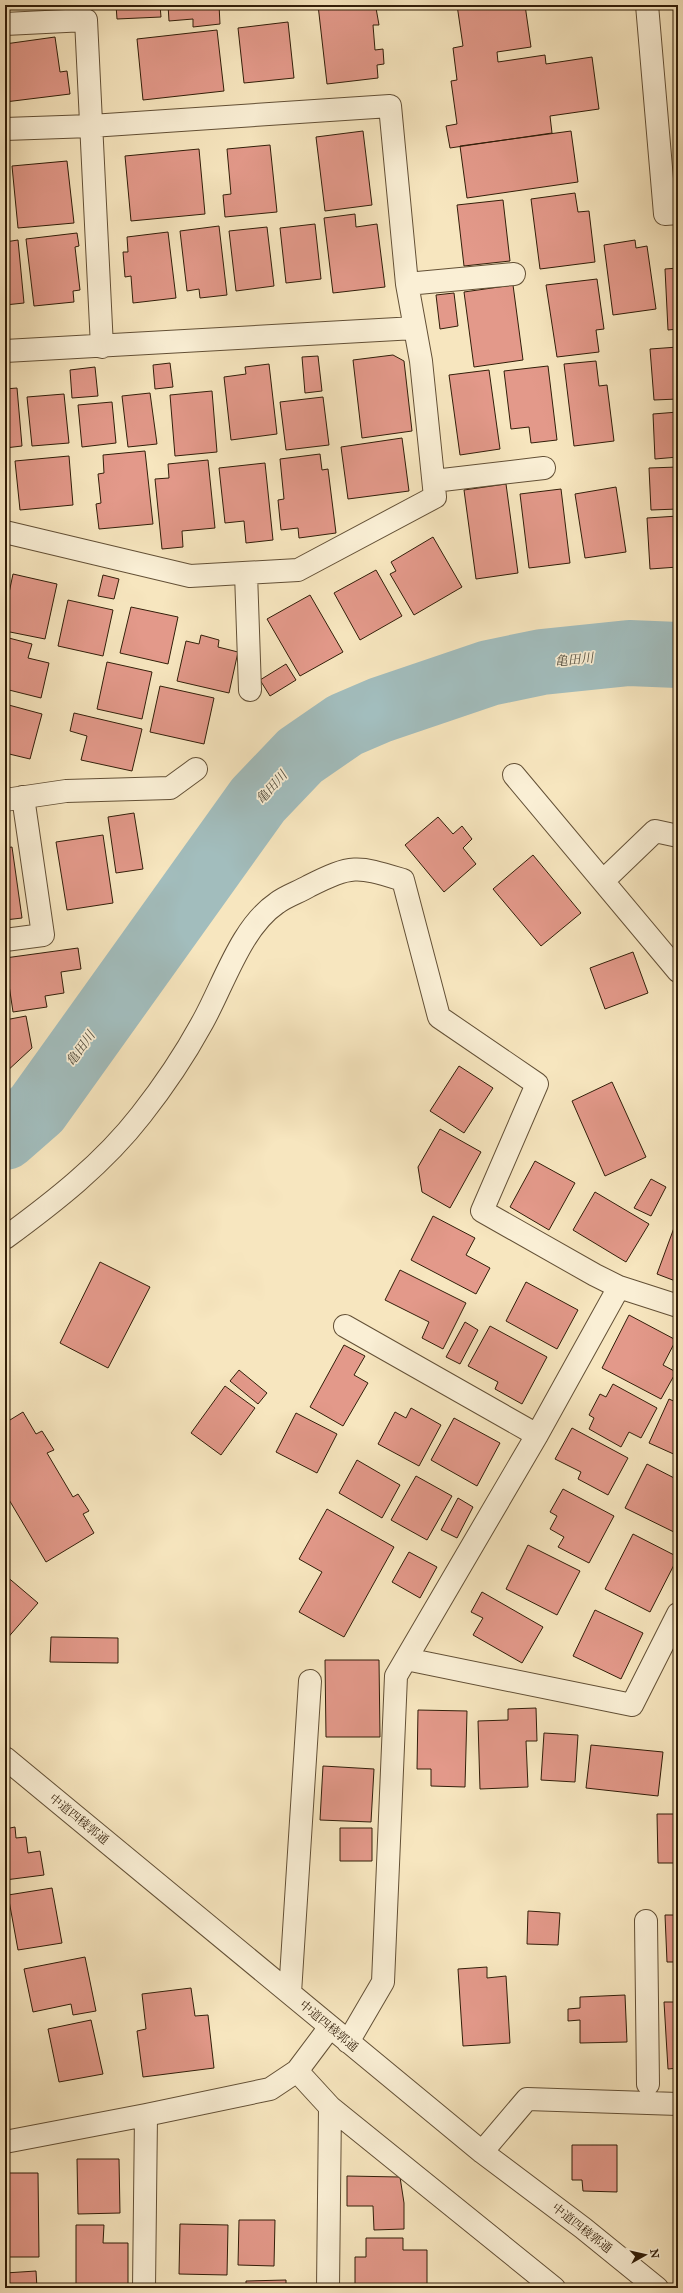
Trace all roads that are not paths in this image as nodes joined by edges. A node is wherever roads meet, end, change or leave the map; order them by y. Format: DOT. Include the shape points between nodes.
graph roads {
  1 [pos="647,5"];
  2 [pos="5,24"];
  3 [pos="90,126"];
  4 [pos="5,129"];
  5 [pos="678,213"];
  6 [pos="514,274"];
  7 [pos="407,284"];
  8 [pos="415,328"];
  9 [pos="102,347"];
  10 [pos="5,351"];
  11 [pos="544,468"];
  12 [pos="434,481"];
  13 [pos="5,532"];
  14 [pos="246,573"];
  15 [pos="250,690"];
  16 [pos="196,769"];
  17 [pos="514,775"];
  18 [pos="14,798"];
  19 [pos="678,836"];
  20 [pos="604,881"];
  21 [pos="5,940"];
  22 [pos="678,971"];
  23 [pos="5,1238"];
  24 [pos="619,1287"];
  25 [pos="678,1306"];
  26 [pos="345,1326"];
  27 [pos="537,1435"];
  28 [pos="678,1614"];
  29 [pos="406,1659"];
  30 [pos="310,1682"];
  31 [pos="5,1758"];
  32 [pos="646,1921"];
  33 [pos="290,1993"];
  34 [pos="330,2027"];
  35 [pos="348,2042"];
  36 [pos="297,2071"];
  37 [pos="648,2084"];
  38 [pos="678,2104"];
  39 [pos="330,2107"];
  40 [pos="146,2115"];
  41 [pos="5,2142"];
  42 [pos="482,2152"];
  43 [pos="144,2288"];
  44 [pos="328,2288"];
  45 [pos="554,2288"];
  46 [pos="657,2288"];
  1 -- 5 [label="street" via="665,214"];
  2 -- 3 [label="street" via="86,20"];
  3 -- 4 [label="street"];
  3 -- 7 [label="street" via="390,106"];
  3 -- 9 [label="street"];
  6 -- 7 [label="street"];
  7 -- 8 [label="street"];
  8 -- 9 [label="street"];
  8 -- 12 [label="street"];
  9 -- 10 [label="street"];
  11 -- 12 [label="street"];
  12 -- 14 [label="street" via="435,498 298,570"];
  13 -- 14 [label="street" via="190,576"];
  14 -- 15 [label="street"];
  16 -- 18 [label="street" via="170,788 66,791"];
  17 -- 20 [label="street"];
  18 -- 21 [label="street" via="43,934"];
  19 -- 20 [label="street" via="655,831"];
  20 -- 22 [label="street"];
  23 -- 24 [label="street" via="64,1195 111,1150 141,1116 201,1025 246,938 259,920 277,903 339,871 370,870 403,880 439,1017 537,1084 482,1211"];
  24 -- 25 [label="street"];
  24 -- 27 [label="street"];
  26 -- 27 [label="street"];
  27 -- 29 [label="street"];
  28 -- 29 [label="street" via="632,1705"];
  29 -- 35 [label="street" via="396,1676 383,1982"];
  30 -- 33 [label="street"];
  31 -- 33 [label="street, 中道四稜郭通"];
  32 -- 37 [label="street"];
  33 -- 34 [label="street, 中道四稜郭通"];
  34 -- 35 [label="street, 中道四稜郭通"];
  34 -- 36 [label="street"];
  35 -- 42 [label="street, 中道四稜郭通"];
  36 -- 39 [label="street"];
  36 -- 40 [label="street" via="270,2089"];
  38 -- 42 [label="street" via="527,2099"];
  39 -- 44 [label="street"];
  39 -- 45 [label="street"];
  40 -- 41 [label="street"];
  40 -- 43 [label="street"];
  42 -- 46 [label="street, 中道四稜郭通"];
}
